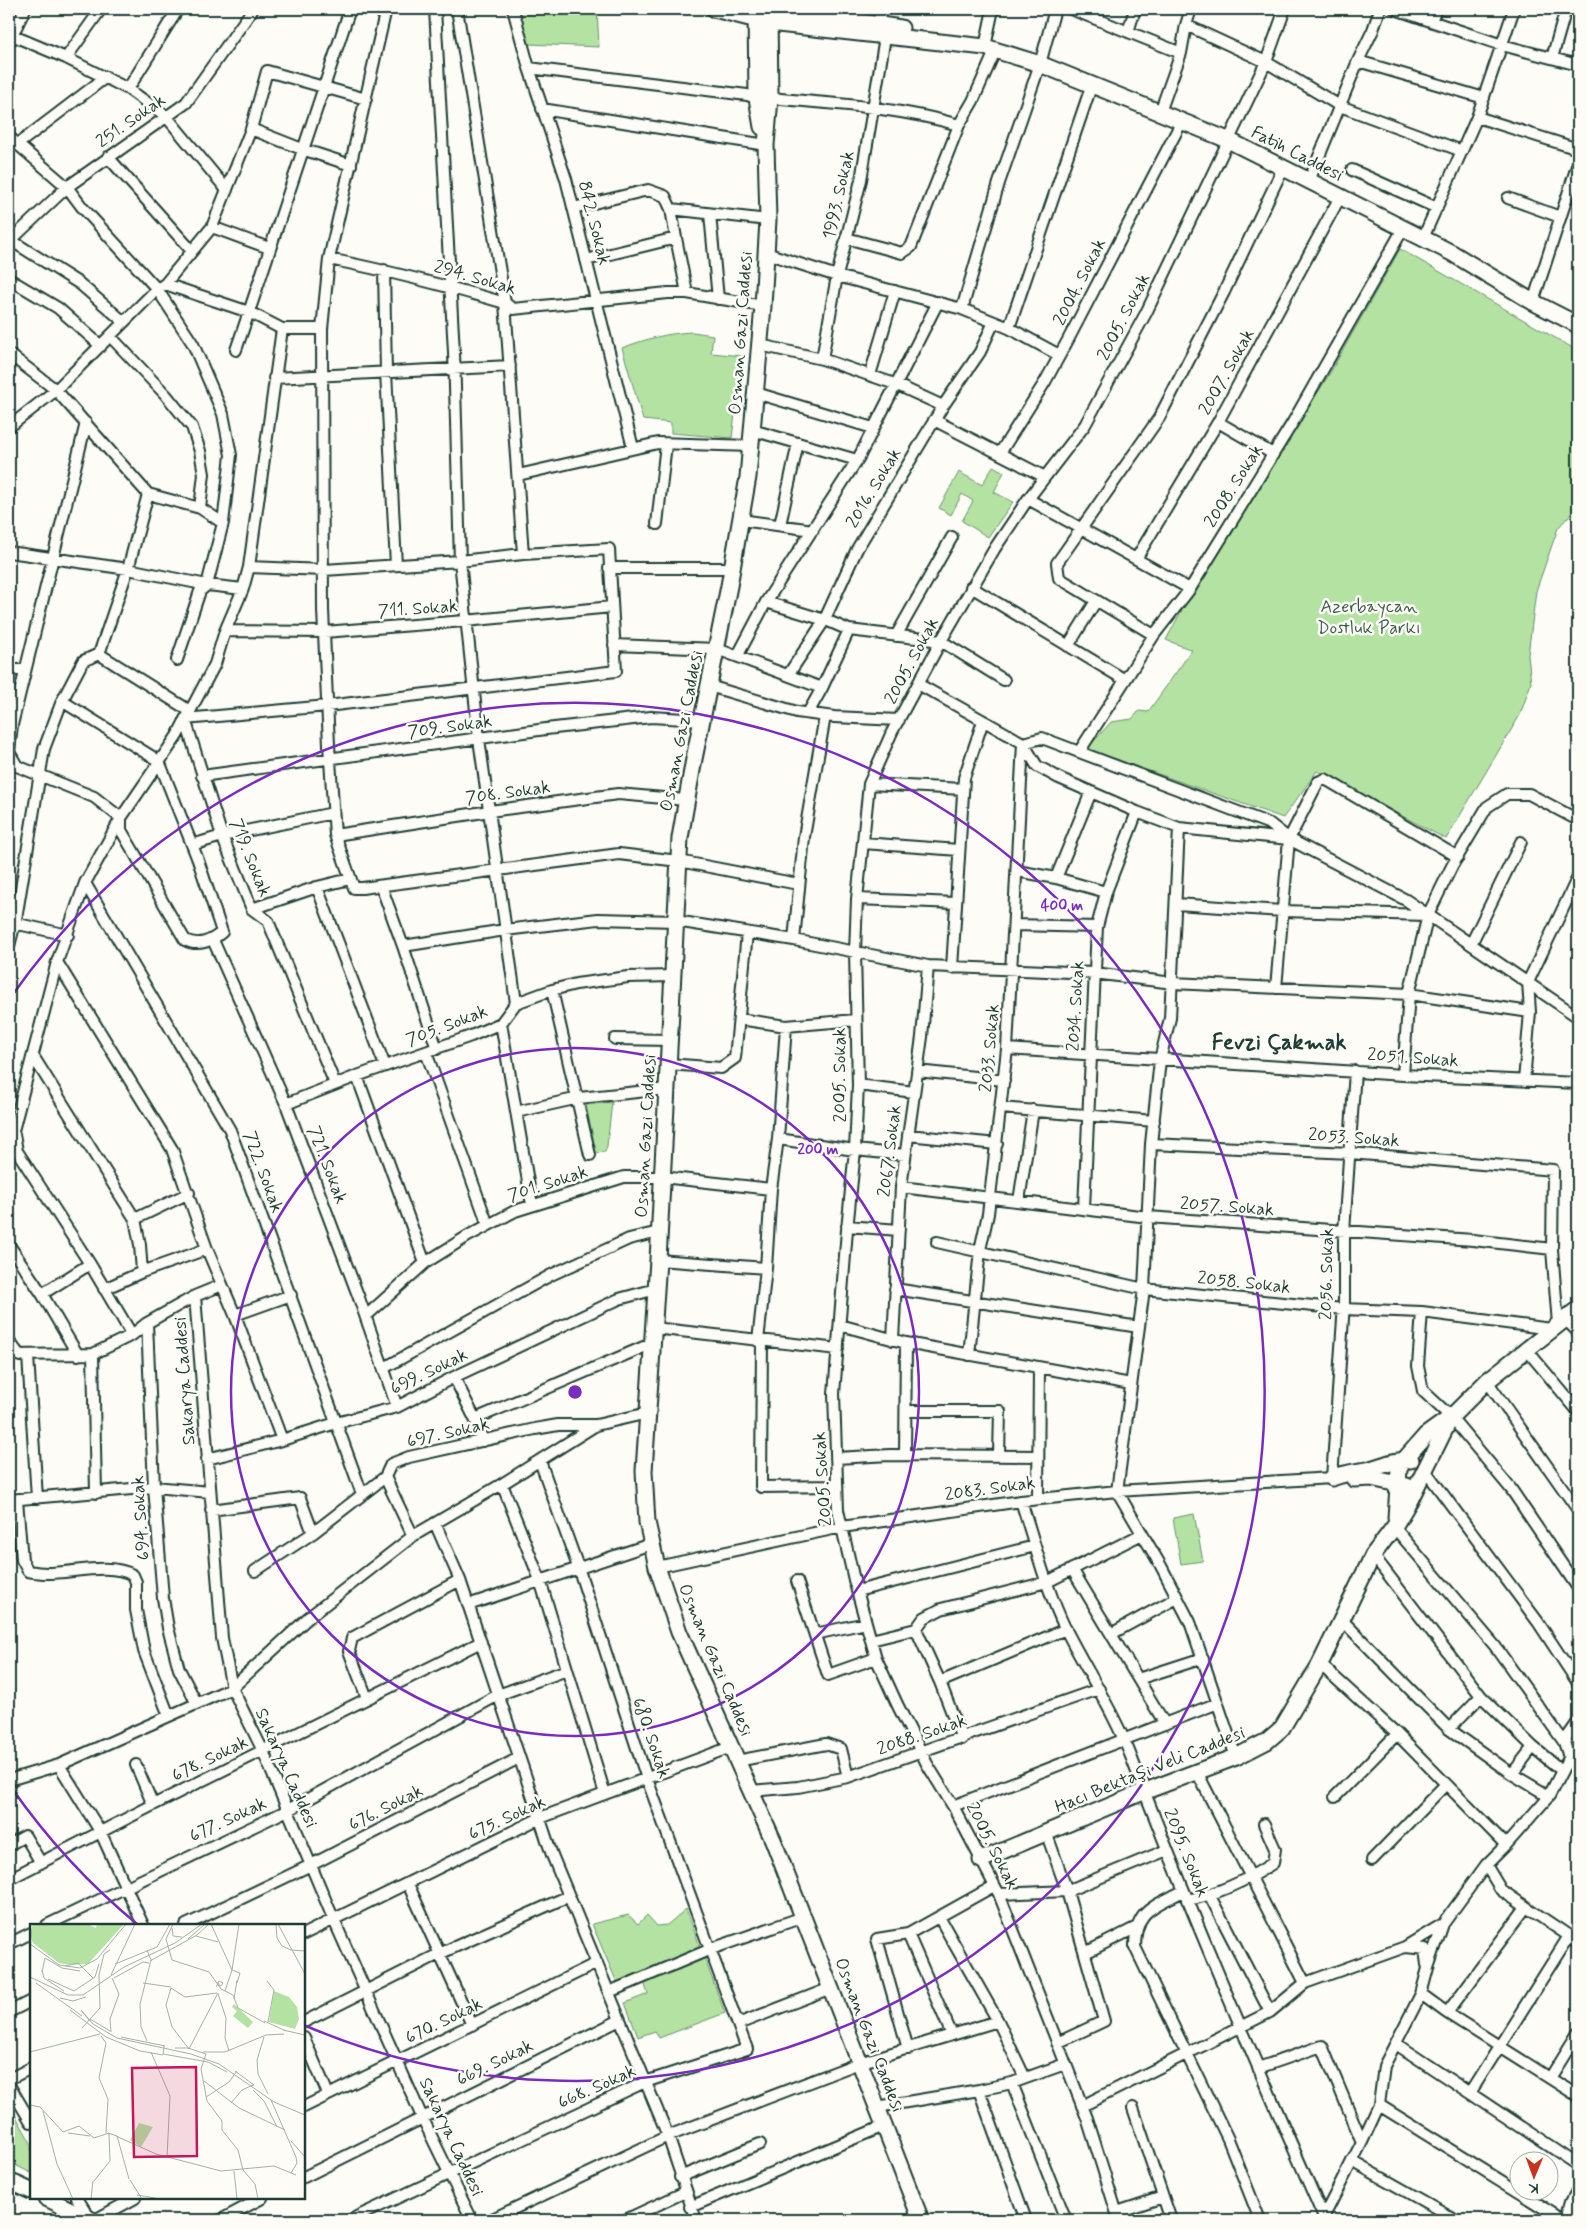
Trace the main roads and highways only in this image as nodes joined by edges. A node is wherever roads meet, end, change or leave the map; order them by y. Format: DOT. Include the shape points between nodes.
graph roads {
  1 [pos="714,9"];
  2 [pos="764,14"];
  3 [pos="832,14"];
  4 [pos="796,26"];
  5 [pos="881,31"];
  6 [pos="770,46"];
  7 [pos="763,98"];
  8 [pos="1578,324"];
  9 [pos="1578,1309"];
  10 [pos="1451,1417"];
  11 [pos="1404,1460"];
  12 [pos="1425,1470"];
  13 [pos="1398,1483"];
  14 [pos="1418,1484"];
  15 [pos="1394,1527"];
  16 [pos="980,1860"];
  17 [pos="9,2181"];
  18 [pos="30,2191"];
  19 [pos="48,2199"];
  20 [pos="92,2219"];
  21 [pos="921,2220"];
  1 -- 2 [label="main road, Fatih Caddesi"];
  2 -- 3 [label="main road, Fatih Caddesi"];
  2 -- 4 [label="main road, Fatih Caddesi"];
  2 -- 6 [label="main road"];
  2 -- 7 [label="main road"];
  3 -- 5 [label="main road, Fatih Caddesi"];
  4 -- 5 [label="main road, Fatih Caddesi"];
  4 -- 6 [label="main road" via="780,34"];
  5 -- 8 [label="main road, Fatih Caddesi" via="990,48 1092,84 1228,140 1452,253 1533,302"];
  6 -- 7 [label="main road"];
  7 -- 21 [label="main road, Osman Gazi Caddesi" via="768,220 751,446 741,520 680,838 644,1471 646,1522 679,1632 773,1840"];
  9 -- 10 [label="main road, Hacı Bektaşi Veli Caddesi" via="1487,1381"];
  10 -- 11 [label="main road, Hacı Bektaşi Veli Caddesi" via="1426,1435"];
  10 -- 12 [label="main road, Hacı Bektaşi Veli Caddesi"];
  11 -- 12 [label="main road" via="1414,1461"];
  11 -- 13 [label="main road, Hacı Bektaşi Veli Caddesi" via="1399,1469"];
  11 -- 13 [label="main road" via="1332,1478 1371,1478"];
  12 -- 14 [label="main road, Hacı Bektaşi Veli Caddesi"];
  13 -- 14 [label="main road" via="1407,1486"];
  13 -- 15 [label="main road, Hacı Bektaşi Veli Caddesi"];
  14 -- 15 [label="main road, Hacı Bektaşi Veli Caddesi"];
  15 -- 16 [label="main road, Hacı Bektaşi Veli Caddesi" via="1373,1556 1320,1664 1282,1728 1266,1741 1236,1757"];
  17 -- 18 [label="main road"];
  19 -- 20 [label="main road"];
}
